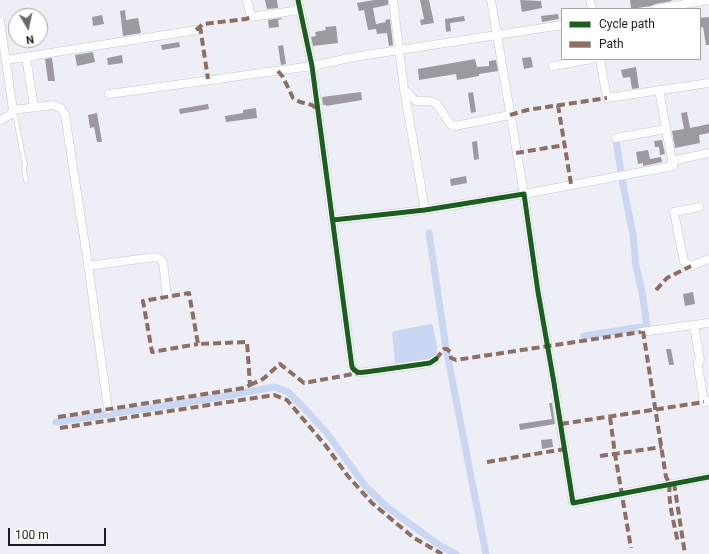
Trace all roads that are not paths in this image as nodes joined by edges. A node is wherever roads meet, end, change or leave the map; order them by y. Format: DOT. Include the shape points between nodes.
graph roads {
  1 [pos="247,0"];
  2 [pos="298,0"];
  3 [pos="393,0"];
  4 [pos="491,0"];
  5 [pos="709,0"];
  6 [pos="662,8"];
  7 [pos="300,10"];
  8 [pos="0,21"];
  9 [pos="561,25"];
  10 [pos="196,30"];
  11 [pos="497,36"];
  12 [pos="399,50"];
  13 [pos="26,57"];
  14 [pos="6,60"];
  15 [pos="586,60"];
  16 [pos="600,60"];
  17 [pos="312,66"];
  18 [pos="553,66"];
  19 [pos="709,83"];
  20 [pos="404,89"];
  21 [pos="659,90"];
  22 [pos="109,94"];
  23 [pos="34,107"];
  24 [pos="13,111"];
  25 [pos="510,115"];
  26 [pos="0,120"];
  27 [pos="666,129"];
  28 [pos="616,138"];
  29 [pos="709,153"];
  30 [pos="672,161"];
  31 [pos="26,181"];
  32 [pos="524,194"];
  33 [pos="699,207"];
  34 [pos="425,210"];
  35 [pos="333,220"];
  36 [pos="709,259"];
  37 [pos="88,264"];
  38 [pos="167,297"];
  39 [pos="709,323"];
  40 [pos="694,325"];
  41 [pos="641,332"];
  42 [pos="436,359"];
  43 [pos="709,401"];
  44 [pos="108,409"];
  45 [pos="709,477"];
  1 -- 7 [label="street" via="250,16"];
  2 -- 7 [label="street"];
  3 -- 12 [label="street"];
  4 -- 11 [label="street"];
  5 -- 6 [label="street"];
  7 -- 17 [label="street"];
  8 -- 14 [label="street"];
  9 -- 11 [label="street"];
  10 -- 13 [label="street"];
  11 -- 12 [label="street"];
  11 -- 25 [label="street"];
  12 -- 17 [label="street"];
  12 -- 20 [label="street"];
  13 -- 14 [label="street"];
  13 -- 23 [label="street"];
  14 -- 24 [label="street"];
  15 -- 18 [label="street"];
  16 -- 21 [label="street" via="608,98"];
  17 -- 22 [label="street"];
  17 -- 35 [label="street"];
  19 -- 21 [label="street"];
  20 -- 25 [label="street" via="416,101 436,103 451,125 455,126"];
  20 -- 34 [label="street"];
  21 -- 27 [label="street"];
  23 -- 24 [label="street"];
  23 -- 37 [label="street" via="57,105 65,115"];
  24 -- 26 [label="street"];
  24 -- 31 [label="lane" via="25,164"];
  25 -- 32 [label="street"];
  27 -- 28 [label="street"];
  27 -- 30 [label="street"];
  29 -- 30 [label="street"];
  30 -- 32 [label="street" via="673,166"];
  32 -- 34 [label="street"];
  32 -- 45 [label="street" via="573,503"];
  33 -- 36 [label="street" via="674,212 684,262 691,266"];
  34 -- 35 [label="street"];
  35 -- 42 [label="street" via="352,367 360,373 430,363"];
  37 -- 38 [label="street" via="155,257 160,259 163,262"];
  37 -- 44 [label="street"];
  39 -- 40 [label="street"];
  40 -- 41 [label="street"];
  40 -- 43 [label="street" via="704,402"];
}
